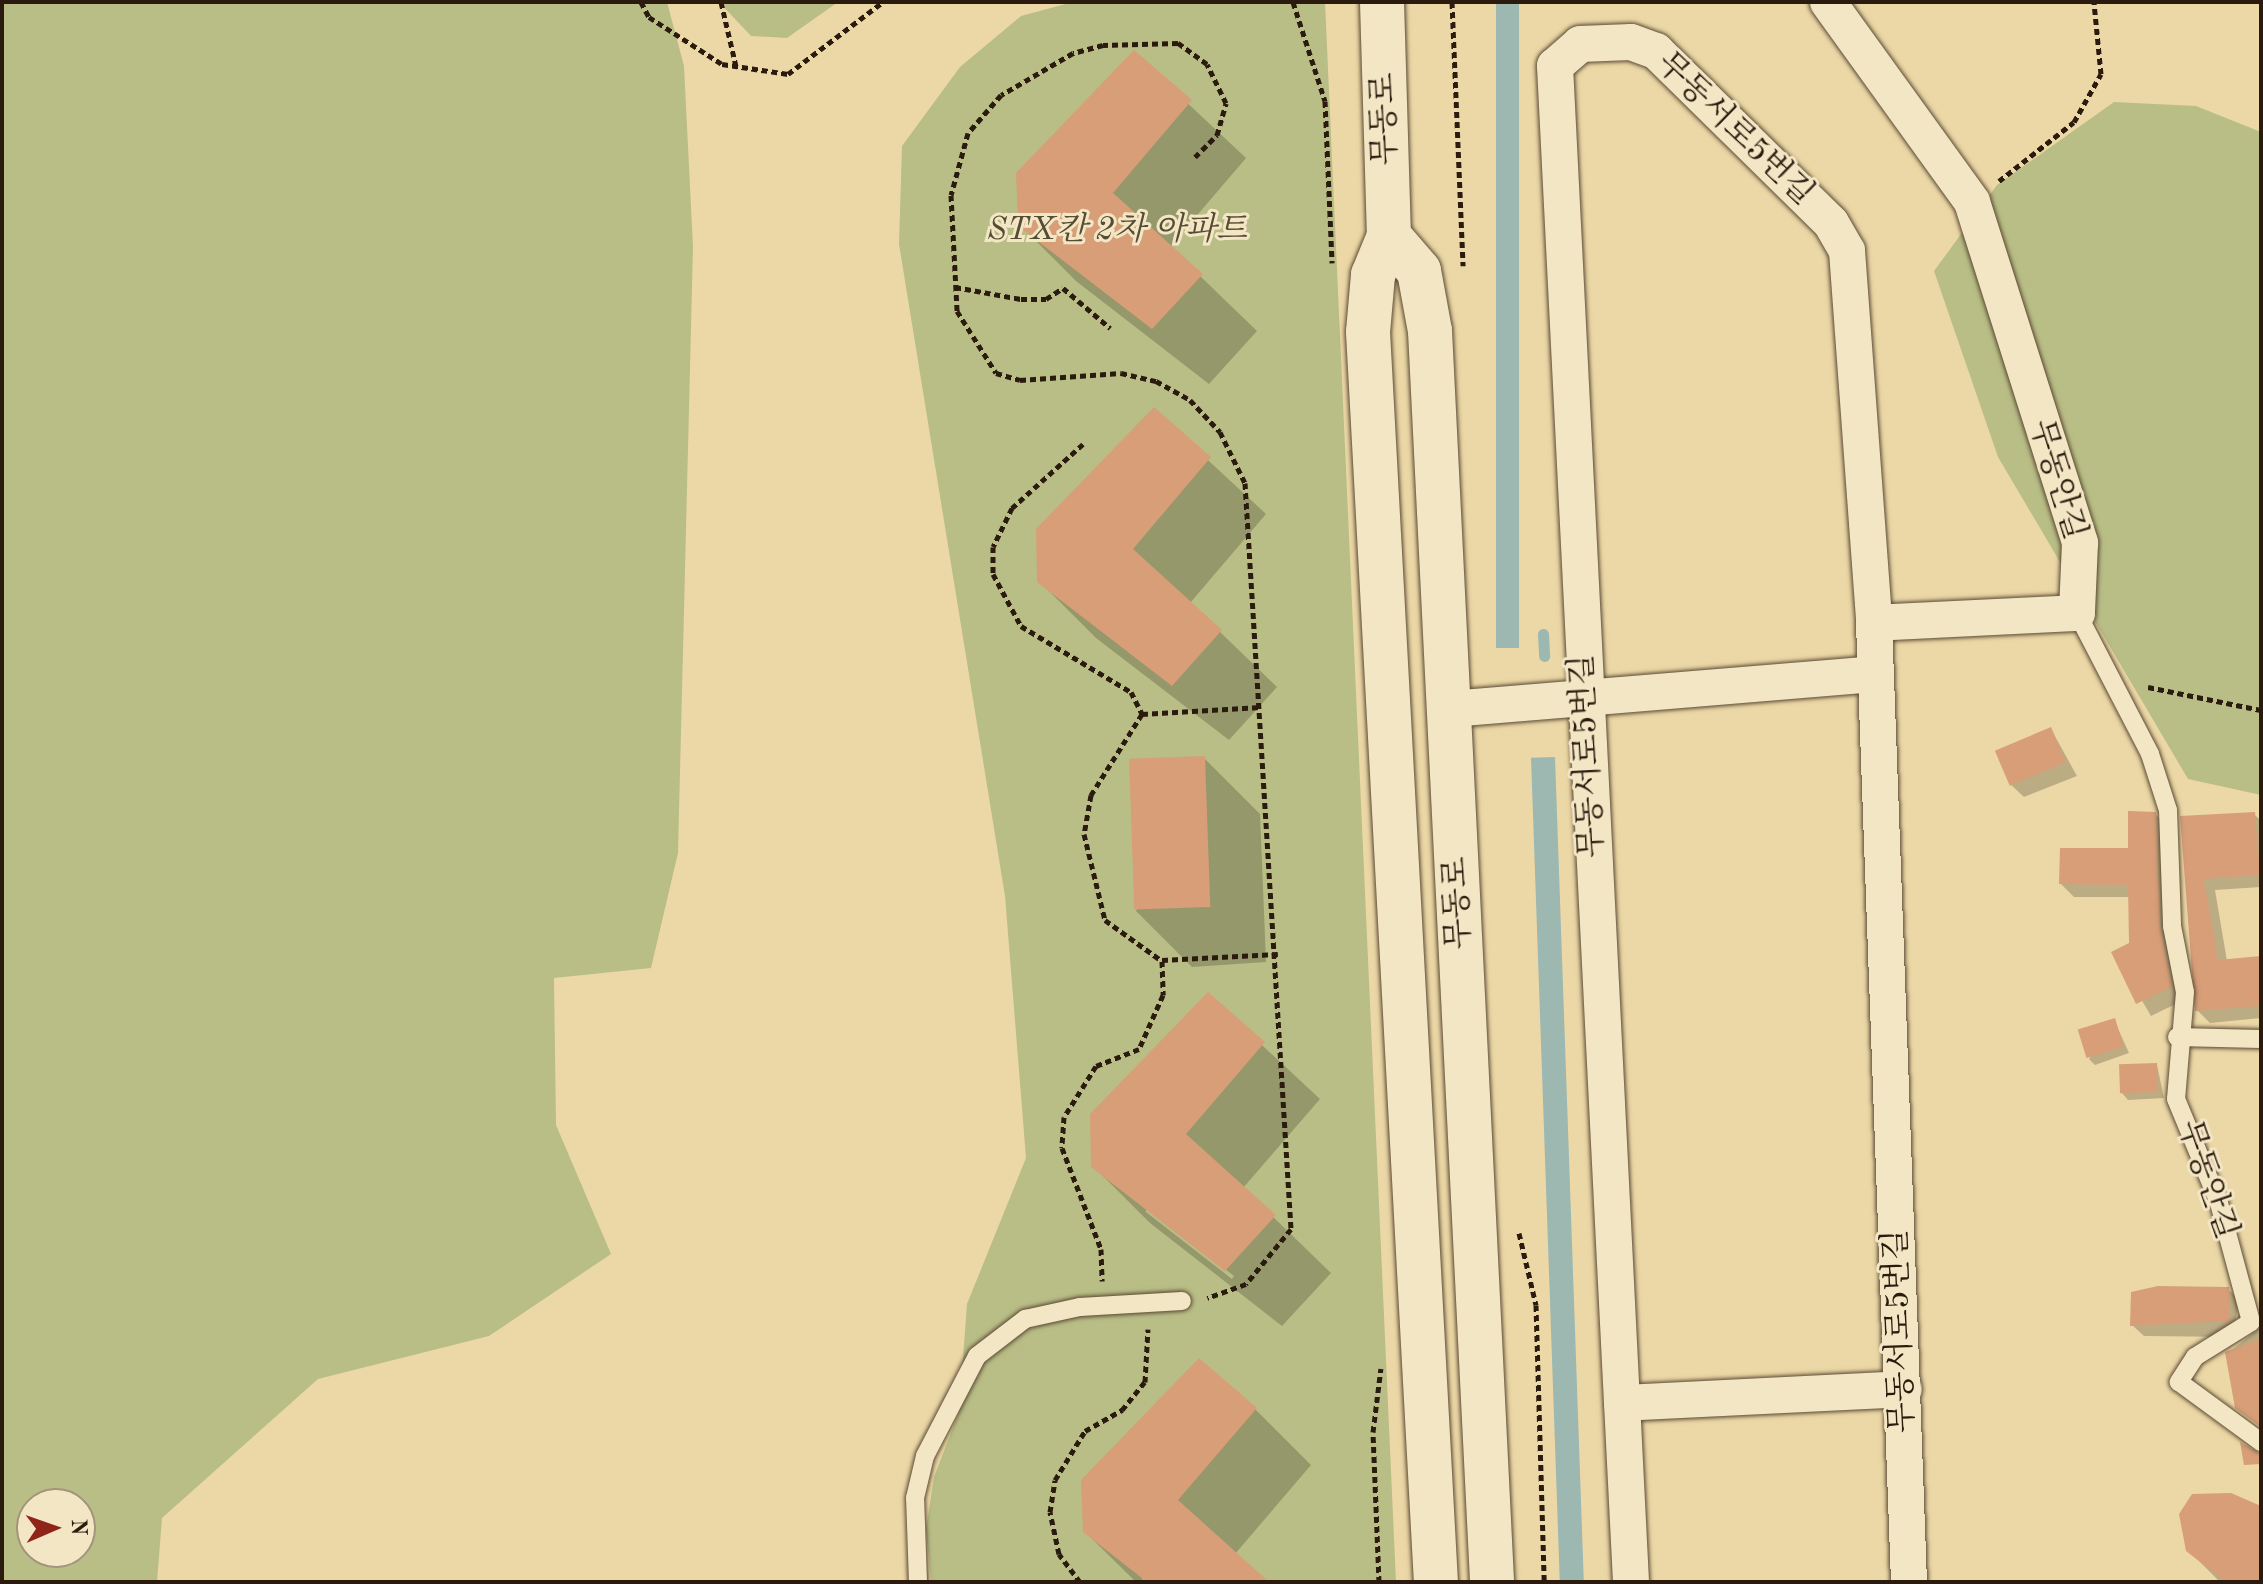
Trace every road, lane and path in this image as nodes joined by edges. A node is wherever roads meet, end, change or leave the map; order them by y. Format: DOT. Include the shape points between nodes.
graph roads {
  1 [pos="641,2"];
  2 [pos="721,2"];
  3 [pos="883,2"];
  4 [pos="1382,2"];
  5 [pos="1828,2"];
  6 [pos="2094,2"];
  7 [pos="736,66"];
  8 [pos="1195,157"];
  9 [pos="1972,202"];
  10 [pos="1389,236"];
  11 [pos="955,287"];
  12 [pos="1110,328"];
  13 [pos="1083,444"];
  14 [pos="2077,613"];
  15 [pos="1874,623"];
  16 [pos="1875,674"];
  17 [pos="2105,676"];
  18 [pos="1586,697"];
  19 [pos="1261,707"];
  20 [pos="1450,709"];
  21 [pos="2261,710"];
  22 [pos="1142,714"];
  23 [pos="1278,954"];
  24 [pos="1161,960"];
  25 [pos="2177,1037"];
  26 [pos="2261,1039"];
  27 [pos="1517,1224"];
  28 [pos="1182,1301"];
  29 [pos="1148,1304"];
  30 [pos="1103,1306"];
  31 [pos="2256,1320"];
  32 [pos="1904,1389"];
  33 [pos="1622,1403"];
  34 [pos="2261,1442"];
  35 [pos="918,1582"];
  36 [pos="1080,1582"];
  37 [pos="1436,1582"];
  38 [pos="1492,1582"];
  39 [pos="1544,1582"];
  40 [pos="1631,1582"];
  41 [pos="1909,1582"];
  1 -- 7 [label="path" via="649,17"];
  2 -- 7 [label="path"];
  3 -- 7 [label="path" via="788,74"];
  4 -- 10 [label="main road, 무동로"];
  5 -- 9 [label="street, 무동안길"];
  6 -- 9 [label="path" via="2101,74 2074,122"];
  8 -- 11 [label="path" via="1217,135 1226,103 1207,64 1178,43 1103,45 1045,67 980,118 955,164"];
  9 -- 14 [label="street, 무동안길" via="2080,543"];
  10 -- 20 [label="main road, 무동로" via="1419,271 1430,331"];
  10 -- 37 [label="main road, 무동로" via="1373,275 1368,332"];
  11 -- 12 [label="path" via="1034,299 1063,288"];
  11 -- 19 [label="path" via="974,347 996,373 1020,380 1121,373 1156,381 1190,400 1220,432 1245,483"];
  13 -- 22 [label="path" via="1012,508 993,547 993,574 1021,626 1131,692"];
  14 -- 15 [label="street"];
  14 -- 17 [label="lane, 무동안길"];
  15 -- 16 [label="street, 무동서로5번길"];
  15 -- 18 [label="street, 무동서로5번길" via="1847,251 1831,223 1656,51 1631,42 1580,44 1555,66"];
  16 -- 18 [label="street"];
  16 -- 32 [label="street, 무동서로5번길"];
  17 -- 21 [label="path" via="2233,710"];
  17 -- 25 [label="lane, 무동안길" via="2150,754 2168,810 2172,926 2185,992"];
  18 -- 20 [label="street"];
  18 -- 33 [label="street, 무동서로5번길"];
  19 -- 22 [label="path"];
  19 -- 23 [label="path"];
  20 -- 38 [label="main road, 무동로"];
  22 -- 24 [label="path" via="1091,795 1084,834 1105,920"];
  23 -- 24 [label="path"];
  23 -- 28 [label="path" via="1291,1229 1246,1284"];
  24 -- 30 [label="path" via="1154,1027 1139,1049 1096,1066 1064,1117 1062,1148 1101,1249"];
  25 -- 26 [label="lane"];
  25 -- 31 [label="lane, 무동안길" via="2176,1099 2219,1203"];
  27 -- 39 [label="path" via="1536,1305"];
  28 -- 29 [label="lane"];
  29 -- 30 [label="lane"];
  29 -- 36 [label="path" via="1145,1382 1122,1410 1085,1431 1055,1480 1050,1512 1059,1554"];
  30 -- 35 [label="lane" via="1025,1319 977,1356 925,1456 915,1498"];
  31 -- 34 [label="lane, 무동안길" via="2195,1357 2179,1382"];
  32 -- 33 [label="street"];
  32 -- 41 [label="street, 무동서로5번길"];
  33 -- 40 [label="street, 무동서로5번길"];
}
